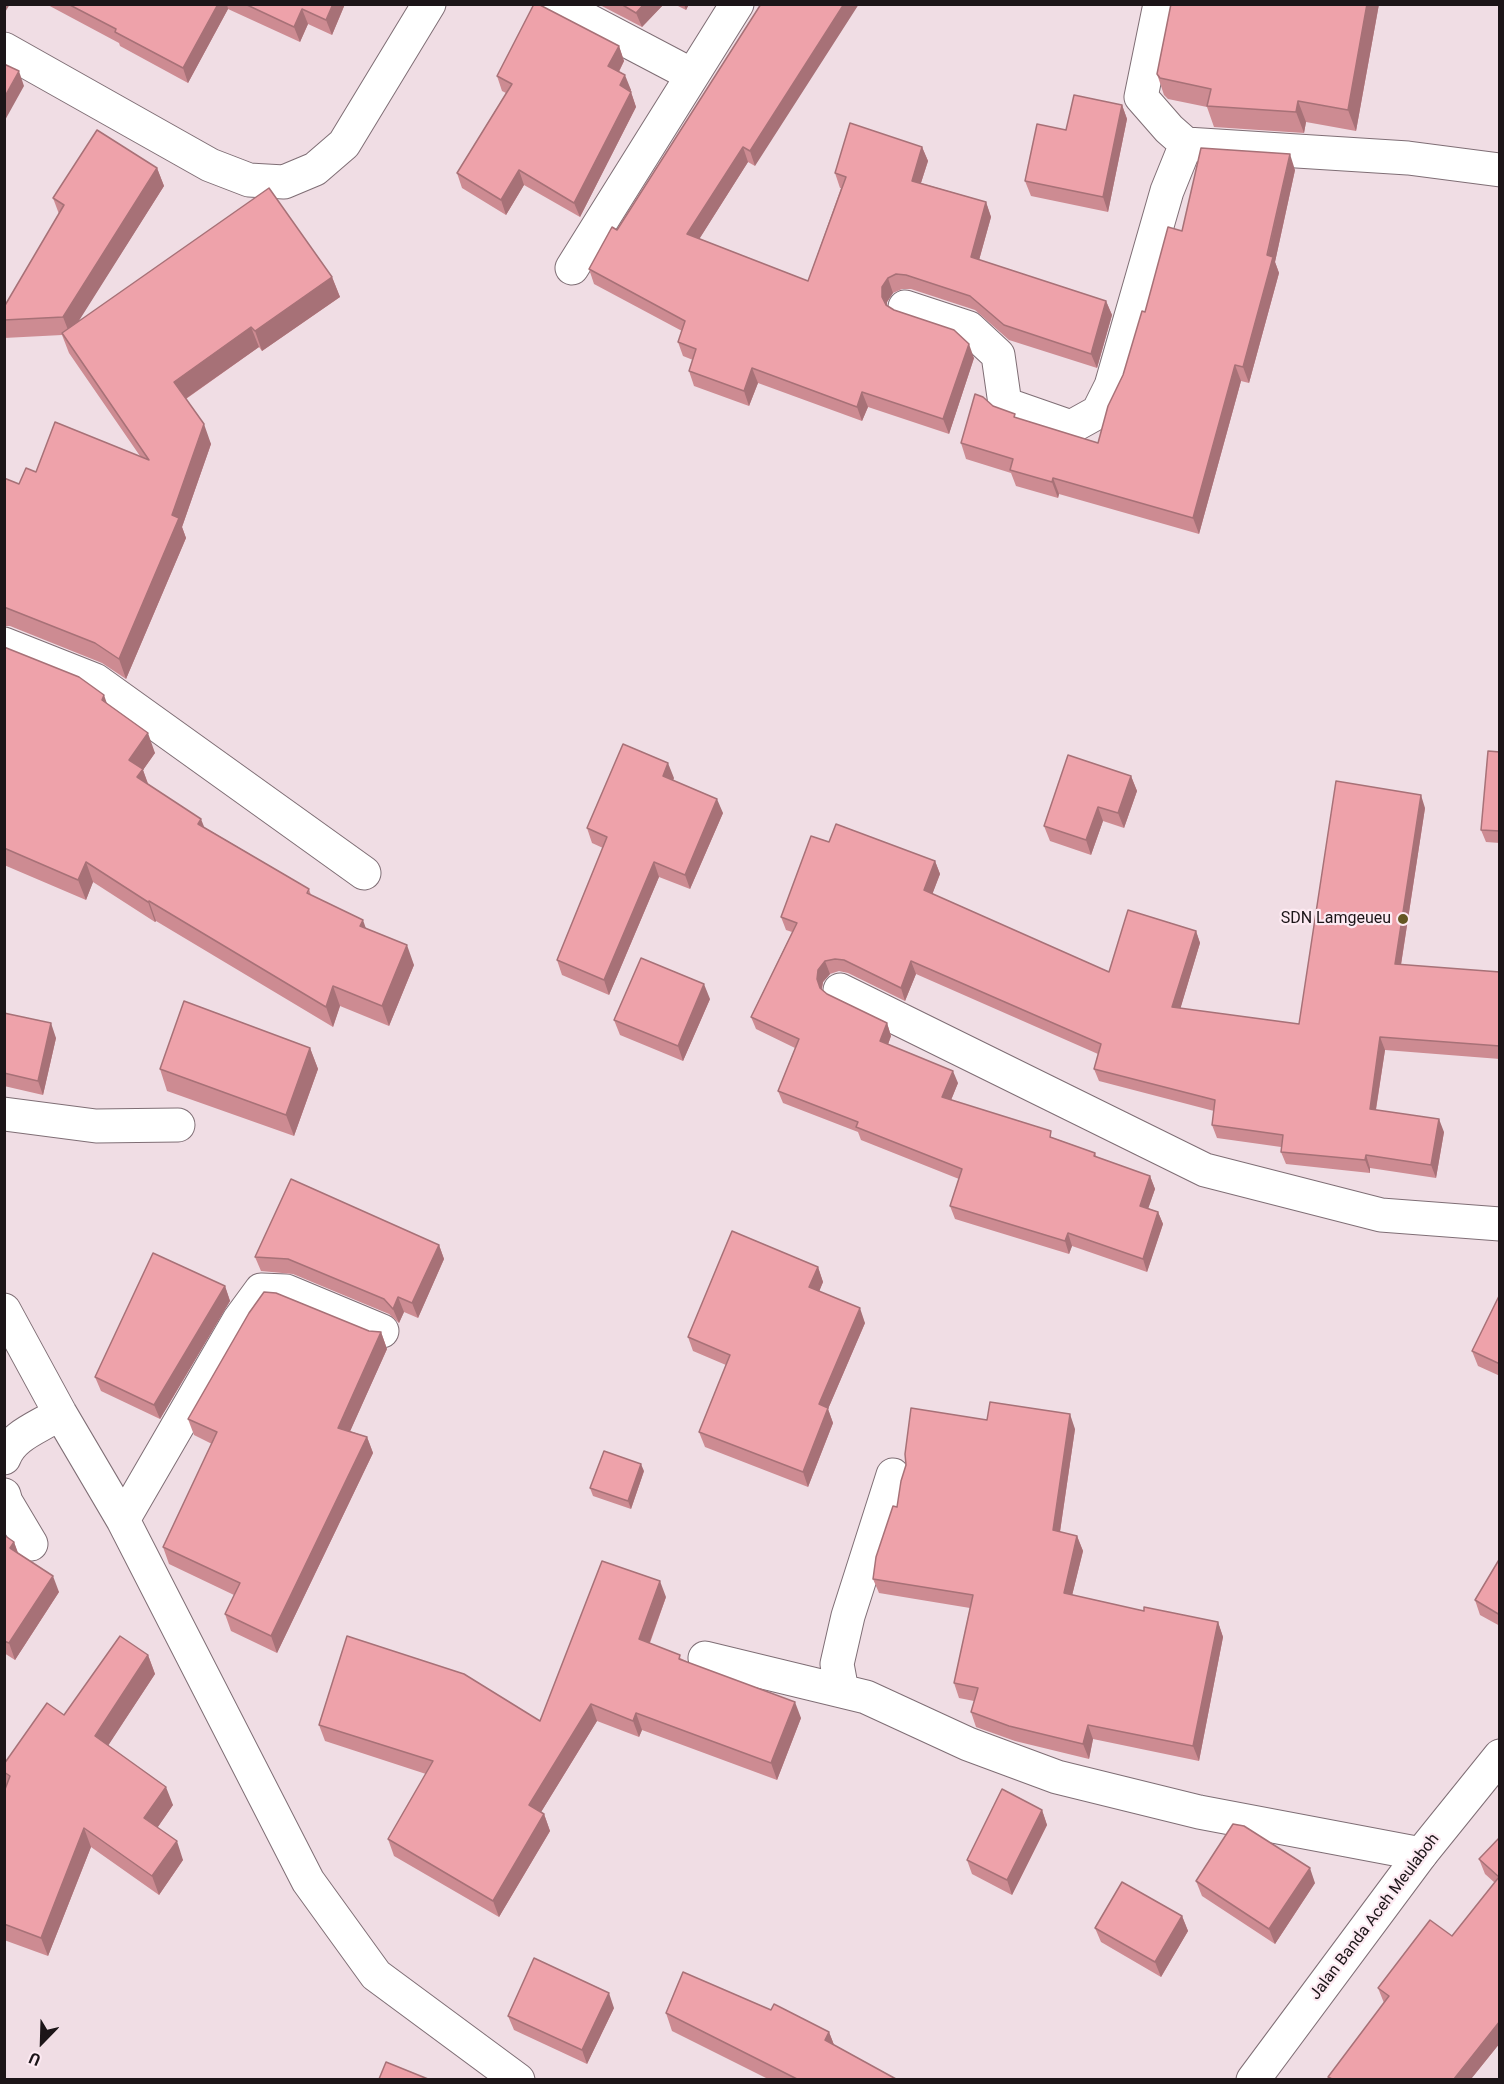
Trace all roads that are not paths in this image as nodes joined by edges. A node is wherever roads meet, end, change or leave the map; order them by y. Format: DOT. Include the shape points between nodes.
graph roads {
  1 [pos="429,4"];
  2 [pos="557,4"];
  3 [pos="737,4"];
  4 [pos="1160,4"];
  5 [pos="4,49"];
  6 [pos="692,75"];
  7 [pos="1186,144"];
  8 [pos="1500,170"];
  9 [pos="572,268"];
  10 [pos="904,307"];
  11 [pos="4,644"];
  12 [pos="364,873"];
  13 [pos="840,990"];
  14 [pos="4,1113"];
  15 [pos="178,1125"];
  16 [pos="1500,1224"];
  17 [pos="4,1310"];
  18 [pos="382,1331"];
  19 [pos="48,1421"];
  20 [pos="4,1458"];
  21 [pos="893,1475"];
  22 [pos="4,1496"];
  23 [pos="123,1520"];
  24 [pos="31,1544"];
  25 [pos="705,1658"];
  26 [pos="842,1691"];
  27 [pos="1500,1756"];
  28 [pos="1421,1854"];
  29 [pos="518,2079"];
  30 [pos="1253,2079"];
  1 -- 5 [label="main road" via="344,144 315,169 284,182 249,180 210,165"];
  2 -- 6 [label="main road"];
  3 -- 6 [label="main road"];
  4 -- 7 [label="main road" via="1141,98"];
  6 -- 9 [label="main road"];
  7 -- 8 [label="main road" via="1408,158"];
  7 -- 10 [label="main road" via="1167,191 1111,386 1098,412 1071,427 1005,404 998,355 969,328"];
  11 -- 12 [label="main road" via="95,680"];
  13 -- 16 [label="main road" via="1205,1170 1381,1215"];
  14 -- 15 [label="main road" via="96,1126"];
  17 -- 19 [label="main road"];
  18 -- 23 [label="main road" via="286,1291 261,1290 239,1320"];
  19 -- 20 [label="main road" via="19,1438"];
  19 -- 23 [label="main road"];
  21 -- 26 [label="main road" via="837,1664"];
  22 -- 24 [label="main road"];
  23 -- 29 [label="main road" via="308,1881 376,1975"];
  25 -- 26 [label="main road"];
  26 -- 28 [label="main road" via="866,1697 968,1744 1057,1777 1198,1812"];
  27 -- 28 [label="main road, Jalan Banda Aceh Meulaboh"];
  28 -- 30 [label="main road, Jalan Banda Aceh Meulaboh"];
}
